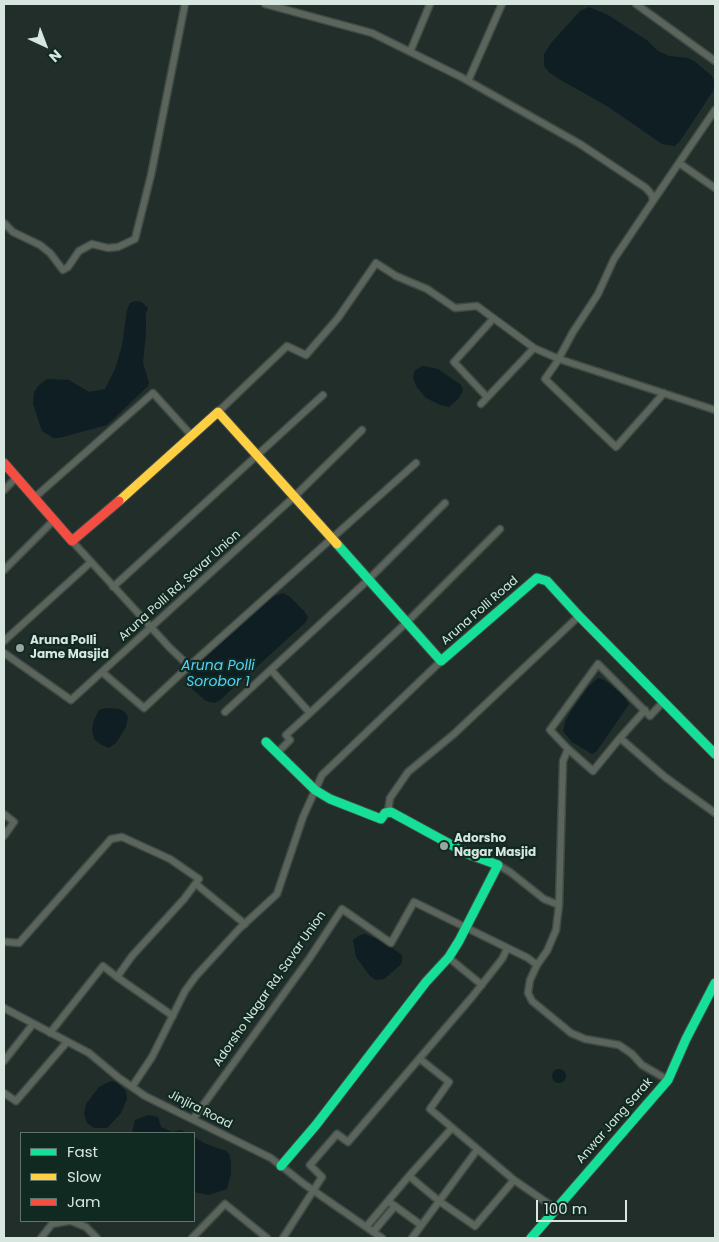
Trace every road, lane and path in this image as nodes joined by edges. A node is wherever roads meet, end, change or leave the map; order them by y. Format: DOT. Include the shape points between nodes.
graph roads {
  1 [pos="185,4"];
  2 [pos="266,4"];
  3 [pos="430,4"];
  4 [pos="502,4"];
  5 [pos="636,4"];
  6 [pos="410,52"];
  7 [pos="715,61"];
  8 [pos="468,81"];
  9 [pos="715,110"];
  10 [pos="678,163"];
  11 [pos="715,188"];
  12 [pos="653,201"];
  13 [pos="4,224"];
  14 [pos="493,319"];
  15 [pos="534,348"];
  16 [pos="559,358"];
  17 [pos="664,393"];
  18 [pos="323,395"];
  19 [pos="488,397"];
  20 [pos="480,404"];
  21 [pos="715,410"];
  22 [pos="218,412"];
  23 [pos="362,430"];
  24 [pos="192,436"];
  25 [pos="257,455"];
  26 [pos="4,463"];
  27 [pos="416,463"];
  28 [pos="17,478"];
  29 [pos="4,490"];
  30 [pos="295,496"];
  31 [pos="34,498"];
  32 [pos="445,503"];
  33 [pos="53,521"];
  34 [pos="500,529"];
  35 [pos="332,540"];
  36 [pos="72,541"];
  37 [pos="91,562"];
  38 [pos="4,570"];
  39 [pos="368,580"];
  40 [pos="113,587"];
  41 [pos="579,616"];
  42 [pos="407,622"];
  43 [pos="151,627"];
  44 [pos="4,641"];
  45 [pos="4,653"];
  46 [pos="441,661"];
  47 [pos="189,666"];
  48 [pos="272,670"];
  49 [pos="102,672"];
  50 [pos="663,702"];
  51 [pos="644,710"];
  52 [pos="225,712"];
  53 [pos="310,712"];
  54 [pos="620,738"];
  55 [pos="266,742"];
  56 [pos="568,750"];
  57 [pos="277,753"];
  58 [pos="715,754"];
  59 [pos="315,790"];
  60 [pos="388,812"];
  61 [pos="715,813"];
  62 [pos="4,814"];
  63 [pos="4,836"];
  64 [pos="498,865"];
  65 [pos="196,884"];
  66 [pos="559,905"];
  67 [pos="245,924"];
  68 [pos="465,928"];
  69 [pos="5,943"];
  70 [pos="507,950"];
  71 [pos="449,958"];
  72 [pos="537,965"];
  73 [pos="117,976"];
  74 [pos="715,983"];
  75 [pos="482,984"];
  76 [pos="4,1008"];
  77 [pos="173,1016"];
  78 [pos="33,1024"];
  79 [pos="50,1034"];
  80 [pos="67,1042"];
  81 [pos="420,1058"];
  82 [pos="4,1060"];
  83 [pos="668,1080"];
  84 [pos="132,1087"];
  85 [pos="4,1093"];
  86 [pos="193,1120"];
  87 [pos="452,1128"];
  88 [pos="477,1150"];
  89 [pos="281,1166"];
  90 [pos="410,1176"];
  91 [pos="514,1180"];
  92 [pos="313,1189"];
  93 [pos="388,1201"];
  94 [pos="439,1201"];
  95 [pos="395,1206"];
  96 [pos="556,1209"];
  97 [pos="64,1222"];
  98 [pos="73,1222"];
  99 [pos="421,1226"];
  100 [pos="366,1227"];
  101 [pos="373,1232"];
  102 [pos="284,1236"];
  103 [pos="42,1238"];
  104 [pos="97,1238"];
  105 [pos="192,1238"];
  106 [pos="267,1238"];
  107 [pos="292,1238"];
  108 [pos="382,1238"];
  109 [pos="412,1238"];
  110 [pos="531,1238"];
  1 -- 13 [label="street" via="135,239 118,247 92,244 79,251 63,270 40,245 12,232"];
  2 -- 6 [label="street" via="372,33"];
  3 -- 6 [label="street"];
  4 -- 8 [label="street"];
  5 -- 7 [label="street"];
  6 -- 8 [label="street"];
  8 -- 12 [label="street" via="580,144 646,188"];
  9 -- 10 [label="street"];
  10 -- 11 [label="street"];
  10 -- 12 [label="street"];
  12 -- 16 [label="street" via="614,260 598,294"];
  14 -- 15 [label="street"];
  14 -- 19 [label="street" via="454,362"];
  14 -- 22 [label="street" via="477,306 455,308 376,263 338,318 306,355 287,346"];
  15 -- 16 [label="street"];
  15 -- 19 [label="street"];
  16 -- 17 [label="street"];
  16 -- 17 [label="street" via="545,379 616,447"];
  17 -- 21 [label="street"];
  18 -- 25 [label="street"];
  19 -- 20 [label="street"];
  22 -- 24 [label="street"];
  22 -- 25 [label="street, Aruna Polli Road"];
  23 -- 30 [label="street, Aruna Polli Rd, Savar Union"];
  24 -- 31 [label="street" via="153,393"];
  24 -- 36 [label="street"];
  25 -- 30 [label="street, Aruna Polli Road"];
  25 -- 40 [label="street"];
  26 -- 28 [label="street"];
  27 -- 35 [label="street"];
  28 -- 29 [label="street"];
  28 -- 31 [label="street"];
  30 -- 35 [label="street, Aruna Polli Road"];
  30 -- 43 [label="street, Aruna Polli Rd, Savar Union"];
  31 -- 33 [label="street"];
  32 -- 39 [label="street"];
  33 -- 36 [label="street"];
  33 -- 38 [label="street"];
  34 -- 42 [label="street"];
  35 -- 39 [label="street, Aruna Polli Road"];
  35 -- 47 [label="street"];
  36 -- 37 [label="street"];
  37 -- 40 [label="street"];
  37 -- 44 [label="street"];
  39 -- 42 [label="street, Aruna Polli Road"];
  39 -- 48 [label="street"];
  40 -- 43 [label="street"];
  41 -- 46 [label="street, Aruna Polli Road" via="547,581 537,578"];
  41 -- 50 [label="street, Aruna Polli Road"];
  41 -- 60 [label="street" via="454,734 408,772 390,798"];
  42 -- 46 [label="street, Aruna Polli Road"];
  42 -- 53 [label="street"];
  43 -- 47 [label="street"];
  43 -- 49 [label="street, Aruna Polli Rd, Savar Union"];
  45 -- 49 [label="street, Aruna Polli Rd, Savar Union" via="72,700"];
  46 -- 59 [label="street" via="322,775"];
  47 -- 49 [label="street" via="144,708"];
  48 -- 52 [label="street"];
  48 -- 53 [label="street"];
  50 -- 51 [label="street" via="650,716"];
  50 -- 58 [label="street, Aruna Polli Road"];
  51 -- 54 [label="street"];
  51 -- 56 [label="street" via="598,664 550,730"];
  53 -- 57 [label="street" via="286,735 290,740"];
  54 -- 56 [label="street" via="593,771"];
  54 -- 61 [label="street" via="665,777"];
  55 -- 57 [label="street"];
  56 -- 66 [label="street" via="564,761"];
  57 -- 59 [label="street"];
  59 -- 60 [label="street" via="381,819"];
  59 -- 67 [label="street" via="278,894"];
  60 -- 64 [label="street" via="468,854"];
  62 -- 63 [label="street" via="14,822"];
  64 -- 66 [label="street" via="544,899"];
  64 -- 68 [label="street"];
  65 -- 67 [label="street"];
  65 -- 69 [label="street" via="199,879 170,859 122,837 111,839 19,943"];
  65 -- 73 [label="street"];
  66 -- 72 [label="street" via="556,930"];
  67 -- 77 [label="street" via="196,976"];
  68 -- 70 [label="street, Adorsho Nagar Rd, Savar Union"];
  68 -- 71 [label="street"];
  68 -- 86 [label="street, Adorsho Nagar Rd, Savar Union" via="414,902 392,943 342,909"];
  70 -- 72 [label="street, Adorsho Nagar Rd, Savar Union"];
  70 -- 75 [label="street"];
  71 -- 75 [label="street"];
  71 -- 89 [label="street" via="426,982"];
  72 -- 83 [label="street" via="528,993 532,1001 571,1033 619,1045 642,1065"];
  73 -- 77 [label="street"];
  73 -- 79 [label="street" via="103,966"];
  74 -- 83 [label="street, Anwar Jang Sarak"];
  75 -- 81 [label="street"];
  76 -- 78 [label="street, Jinjira Road"];
  77 -- 84 [label="street"];
  78 -- 79 [label="street, Jinjira Road"];
  78 -- 82 [label="street"];
  79 -- 80 [label="street, Jinjira Road"];
  80 -- 84 [label="street, Jinjira Road" via="89,1053"];
  80 -- 85 [label="street" via="16,1101"];
  81 -- 87 [label="street" via="449,1082 430,1109"];
  81 -- 92 [label="street" via="348,1142 337,1134 310,1165 322,1177"];
  83 -- 96 [label="street, Anwar Jang Sarak"];
  84 -- 86 [label="street, Jinjira Road"];
  86 -- 89 [label="street, Jinjira Road" via="272,1158"];
  87 -- 88 [label="street"];
  87 -- 90 [label="street"];
  88 -- 91 [label="street"];
  88 -- 94 [label="street"];
  89 -- 92 [label="street, Jinjira Road"];
  90 -- 93 [label="street"];
  90 -- 94 [label="street"];
  91 -- 94 [label="street" via="475,1226"];
  91 -- 96 [label="street"];
  92 -- 100 [label="street, Jinjira Road"];
  92 -- 102 [label="street"];
  93 -- 95 [label="street"];
  93 -- 100 [label="street"];
  94 -- 99 [label="street"];
  95 -- 99 [label="street"];
  95 -- 101 [label="street"];
  96 -- 110 [label="street, Anwar Jang Sarak"];
  97 -- 103 [label="street" via="52,1224"];
  98 -- 104 [label="street" via="86,1227"];
  99 -- 109 [label="street"];
  100 -- 101 [label="street, Jinjira Road"];
  101 -- 108 [label="street, Jinjira Road"];
  102 -- 107 [label="street"];
  105 -- 106 [label="street" via="225,1204"];
}
